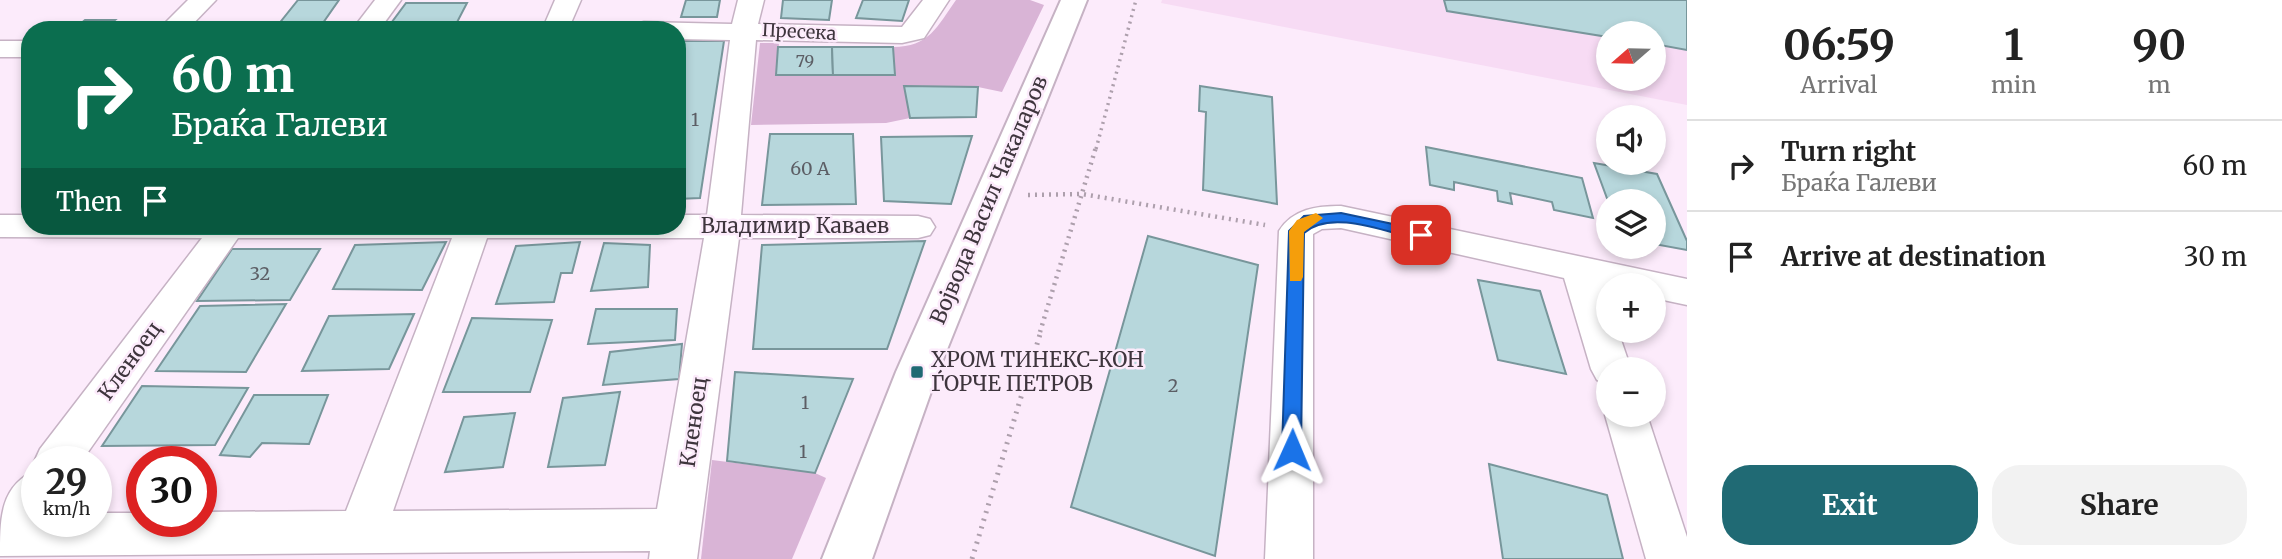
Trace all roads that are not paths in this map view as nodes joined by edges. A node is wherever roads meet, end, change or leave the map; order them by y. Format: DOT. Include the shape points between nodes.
graph roads {
  1 [pos="203,0"];
  2 [pos="388,0"];
  3 [pos="568,0"];
  4 [pos="751,0"];
  5 [pos="936,0"];
  6 [pos="1074,0"];
  7 [pos="181,21"];
  8 [pos="372,21"];
  9 [pos="559,21"];
  10 [pos="686,30"];
  11 [pos="744,30"];
  12 [pos="21,49"];
  13 [pos="0,50"];
  14 [pos="0,226"];
  15 [pos="21,226"];
  16 [pos="686,226"];
  17 [pos="723,226"];
  18 [pos="918,227"];
  19 [pos="222,235"];
  20 [pos="471,235"];
  21 [pos="1580,270"];
  22 [pos="1687,292"];
  23 [pos="1607,357"];
  24 [pos="1630,427"];
  25 [pos="68,446"];
  26 [pos="21,509"];
  27 [pos="362,532"];
  28 [pos="1,535"];
  29 [pos="675,545"];
  30 [pos="847,559"];
  31 [pos="1289,559"];
  32 [pos="1671,559"];
  1 -- 7 [label="street"];
  2 -- 8 [label="street"];
  3 -- 9 [label="street"];
  4 -- 11 [label="street, Кленоец"];
  5 -- 11 [label="street, Пресека" via="915,32 902,36"];
  6 -- 30 [label="street, Војвода Васил Чакаларов" via="917,372"];
  10 -- 11 [label="street, Пресека"];
  11 -- 17 [label="street, Кленоец"];
  12 -- 13 [label="street"];
  14 -- 15 [label="street, Владимир Каваев"];
  16 -- 17 [label="street, Владимир Каваев"];
  17 -- 18 [label="street, Владимир Каваев"];
  17 -- 29 [label="street, Кленоец"];
  19 -- 25 [label="street, Кленоец"];
  20 -- 27 [label="street"];
  21 -- 22 [label="street"];
  21 -- 23 [label="street"];
  21 -- 31 [label="street" via="1341,217 1310,219 1296,231"];
  24 -- 32 [label="street"];
  26 -- 28 [label="street, Кленоец"];
  27 -- 28 [label="street, Кленоец"];
  27 -- 29 [label="street, Кленоец"];
}
